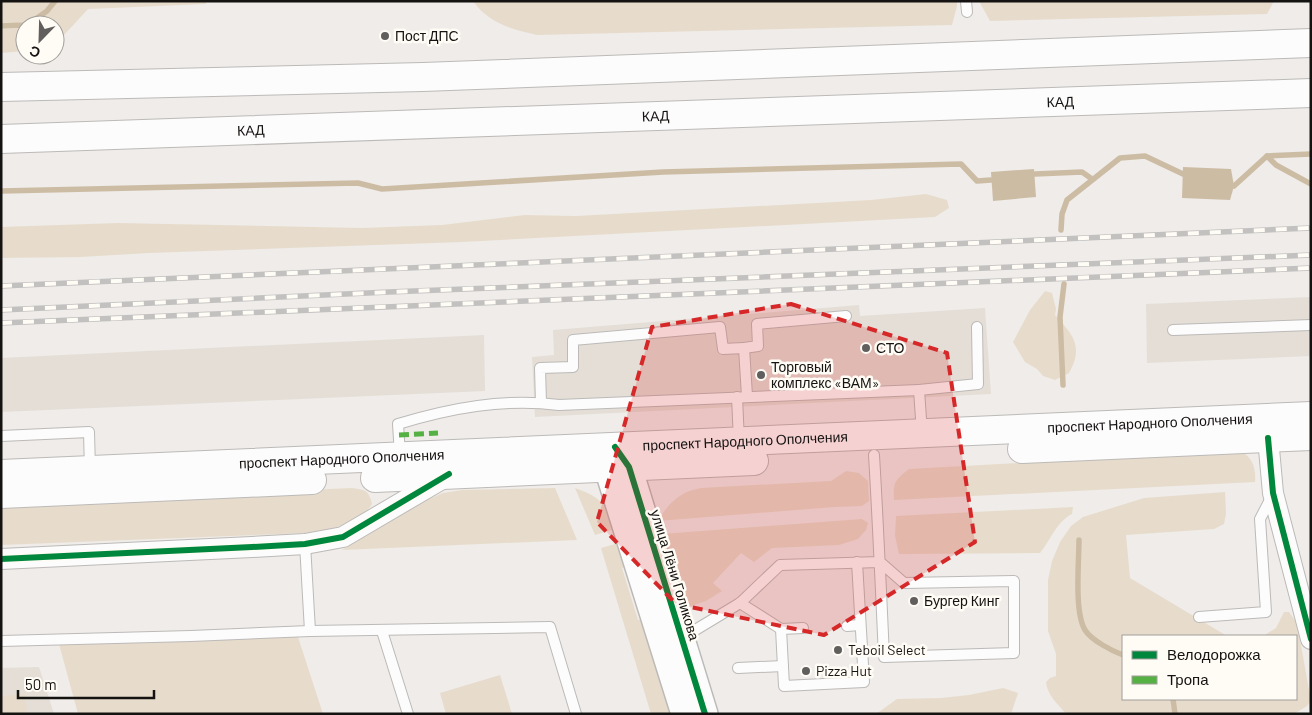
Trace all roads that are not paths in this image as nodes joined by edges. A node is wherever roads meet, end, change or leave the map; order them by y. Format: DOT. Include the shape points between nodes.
graph roads {
  1 [pos="966,1"];
  2 [pos="967,12"];
  3 [pos="1311,44"];
  4 [pos="1,87"];
  5 [pos="1311,93"];
  6 [pos="1,139"];
  7 [pos="846,316"];
  8 [pos="1311,325"];
  9 [pos="977,327"];
  10 [pos="1172,330"];
  11 [pos="744,348"];
  12 [pos="919,390"];
  13 [pos="742,397"];
  14 [pos="541,403"];
  15 [pos="1311,416"];
  16 [pos="922,434"];
  17 [pos="1,436"];
  18 [pos="1311,436"];
  19 [pos="1268,438"];
  20 [pos="739,442"];
  21 [pos="874,455"];
  22 [pos="400,457"];
  23 [pos="617,461"];
  24 [pos="90,470"];
  25 [pos="449,474"];
  26 [pos="1,476"];
  27 [pos="1273,493"];
  28 [pos="305,544"];
  29 [pos="1,559"];
  30 [pos="857,562"];
  31 [pos="880,562"];
  32 [pos="740,603"];
  33 [pos="1199,616"];
  34 [pos="860,625"];
  35 [pos="847,626"];
  36 [pos="803,628"];
  37 [pos="781,629"];
  38 [pos="382,630"];
  39 [pos="310,631"];
  40 [pos="1311,640"];
  41 [pos="1,641"];
  42 [pos="672,641"];
  43 [pos="783,666"];
  44 [pos="738,668"];
  45 [pos="408,714"];
  46 [pos="576,714"];
  47 [pos="684,714"];
  48 [pos="705,714"];
  1 -- 2 [label="lane"];
  3 -- 4 [label="main road" via="423,77"];
  5 -- 6 [label="main road, КАД"];
  7 -- 11 [label="lane" via="757,324 758,346"];
  8 -- 10 [label="lane"];
  9 -- 12 [label="lane" via="978,384"];
  11 -- 13 [label="lane"];
  11 -- 14 [label="lane" via="723,349 720,327 572,340 573,367 540,368"];
  12 -- 13 [label="lane"];
  12 -- 16 [label="lane"];
  13 -- 14 [label="lane" via="559,405"];
  13 -- 20 [label="lane"];
  14 -- 22 [label="lane" via="469,406 398,424"];
  15 -- 16 [label="main road, проспект Народного Ополчения"];
  16 -- 20 [label="main road, проспект Народного Ополчения"];
  17 -- 24 [label="lane" via="89,432"];
  18 -- 19 [label="main road, проспект Народного Ополчения"];
  19 -- 21 [label="main road, проспект Народного Ополчения"];
  19 -- 27 [label="street"];
  20 -- 23 [label="main road, проспект Народного Ополчения"];
  21 -- 23 [label="main road, проспект Народного Ополчения"];
  21 -- 31 [label="lane"];
  22 -- 23 [label="main road, проспект Народного Ополчения"];
  22 -- 24 [label="main road, проспект Народного Ополчения"];
  23 -- 25 [label="main road, проспект Народного Ополчения"];
  23 -- 42 [label="street, улица Лёни Голикова"];
  24 -- 26 [label="main road, проспект Народного Ополчения"];
  25 -- 26 [label="main road, проспект Народного Ополчения"];
  25 -- 28 [label="street" via="343,537"];
  27 -- 33 [label="lane" via="1260,519 1266,612"];
  27 -- 40 [label="street"];
  28 -- 29 [label="street"];
  28 -- 39 [label="lane"];
  30 -- 31 [label="lane"];
  30 -- 32 [label="lane" via="780,565"];
  30 -- 34 [label="lane"];
  31 -- 31 [label="lane" via="904,583 1014,581 1014,653 884,657"];
  32 -- 37 [label="lane"];
  32 -- 42 [label="lane"];
  34 -- 35 [label="lane"];
  34 -- 43 [label="lane" via="864,682 784,686"];
  36 -- 37 [label="lane"];
  37 -- 43 [label="lane"];
  38 -- 39 [label="lane"];
  38 -- 45 [label="lane"];
  38 -- 46 [label="lane" via="550,627"];
  39 -- 41 [label="lane"];
  42 -- 47 [label="street, улица Лёни Голикова"];
  42 -- 48 [label="street, улица Лёни Голикова"];
  43 -- 44 [label="lane"];
}
